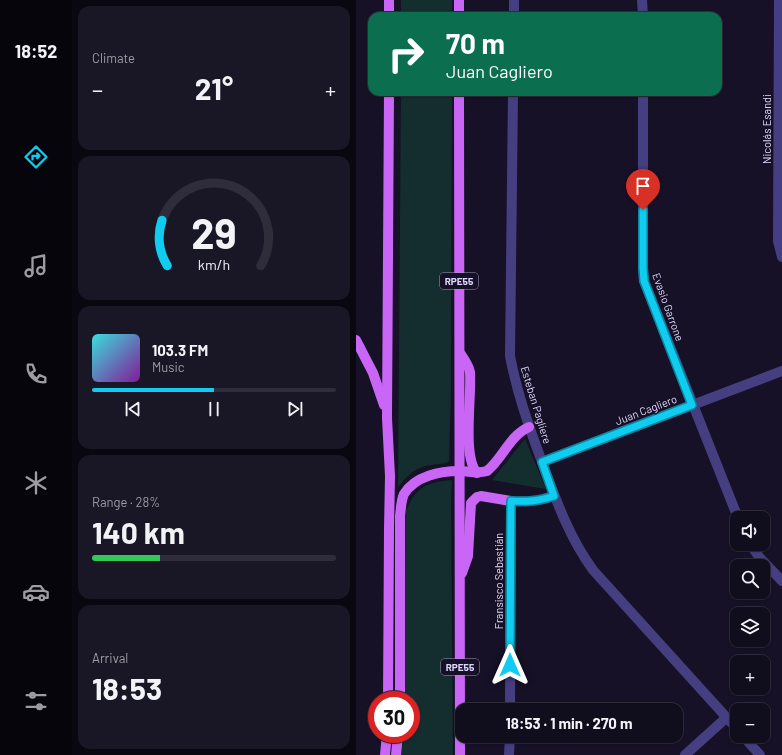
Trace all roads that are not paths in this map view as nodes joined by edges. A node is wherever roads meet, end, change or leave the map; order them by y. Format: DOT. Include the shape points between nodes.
graph roads {
  1 [pos="389,0"];
  2 [pos="459,0"];
  3 [pos="514,0"];
  4 [pos="642,0"];
  5 [pos="779,0"];
  6 [pos="389,12"];
  7 [pos="459,12"];
  8 [pos="514,12"];
  9 [pos="642,12"];
  10 [pos="388,96"];
  11 [pos="459,96"];
  12 [pos="513,96"];
  13 [pos="643,96"];
  14 [pos="782,258"];
  15 [pos="356,340"];
  16 [pos="460,352"];
  17 [pos="782,371"];
  18 [pos="692,405"];
  19 [pos="388,418"];
  20 [pos="529,427"];
  21 [pos="542,462"];
  22 [pos="459,471"];
  23 [pos="477,473"];
  24 [pos="554,496"];
  25 [pos="511,501"];
  26 [pos="735,511"];
  27 [pos="755,551"];
  28 [pos="460,579"];
  29 [pos="782,581"];
  30 [pos="388,691"];
  31 [pos="400,691"];
  32 [pos="510,703"];
  33 [pos="726,718"];
  34 [pos="730,722"];
  35 [pos="386,743"];
  36 [pos="397,743"];
  37 [pos="510,743"];
  38 [pos="749,743"];
  39 [pos="385,755"];
  40 [pos="396,755"];
  41 [pos="460,755"];
  42 [pos="510,755"];
  43 [pos="685,755"];
  44 [pos="760,755"];
  1 -- 6 [label="main road"];
  2 -- 7 [label="main road"];
  3 -- 8 [label="street"];
  4 -- 9 [label="street"];
  5 -- 14 [label="street, Nicolás Esandi" via="778,241"];
  10 -- 19 [label="main road"];
  11 -- 16 [label="main road, RPE55"];
  12 -- 20 [label="street, Esteban Pagliere" via="510,356"];
  13 -- 18 [label="street, Evasio Garrone" via="644,281"];
  15 -- 19 [label="main road" via="373,373"];
  16 -- 22 [label="main road, RPE55"];
  16 -- 23 [label="main road" via="470,371 470,451 472,466"];
  17 -- 18 [label="street, Juan Cagliero"];
  18 -- 21 [label="street, Juan Cagliero"];
  18 -- 26 [label="street, Evasio Garrone"];
  19 -- 30 [label="main road"];
  20 -- 21 [label="street, Esteban Pagliere"];
  20 -- 23 [label="main road" via="515,436 487,471"];
  21 -- 24 [label="street, Esteban Pagliere"];
  22 -- 23 [label="main road"];
  22 -- 28 [label="main road, RPE55"];
  22 -- 31 [label="main road" via="436,473 421,479 409,488 402,498"];
  24 -- 25 [label="street" via="538,501"];
  24 -- 33 [label="street, Esteban Pagliere" via="568,529 593,570"];
  25 -- 28 [label="main road" via="481,496 471,502 468,556"];
  25 -- 32 [label="street, Fransisco Sebastián"];
  27 -- 29 [label="street"];
  28 -- 41 [label="main road, RPE55"];
  33 -- 34 [label="street, Esteban Pagliere"];
  33 -- 43 [label="street"];
  35 -- 39 [label="main road"];
  36 -- 40 [label="main road"];
  37 -- 42 [label="street"];
  38 -- 44 [label="street"];
}
